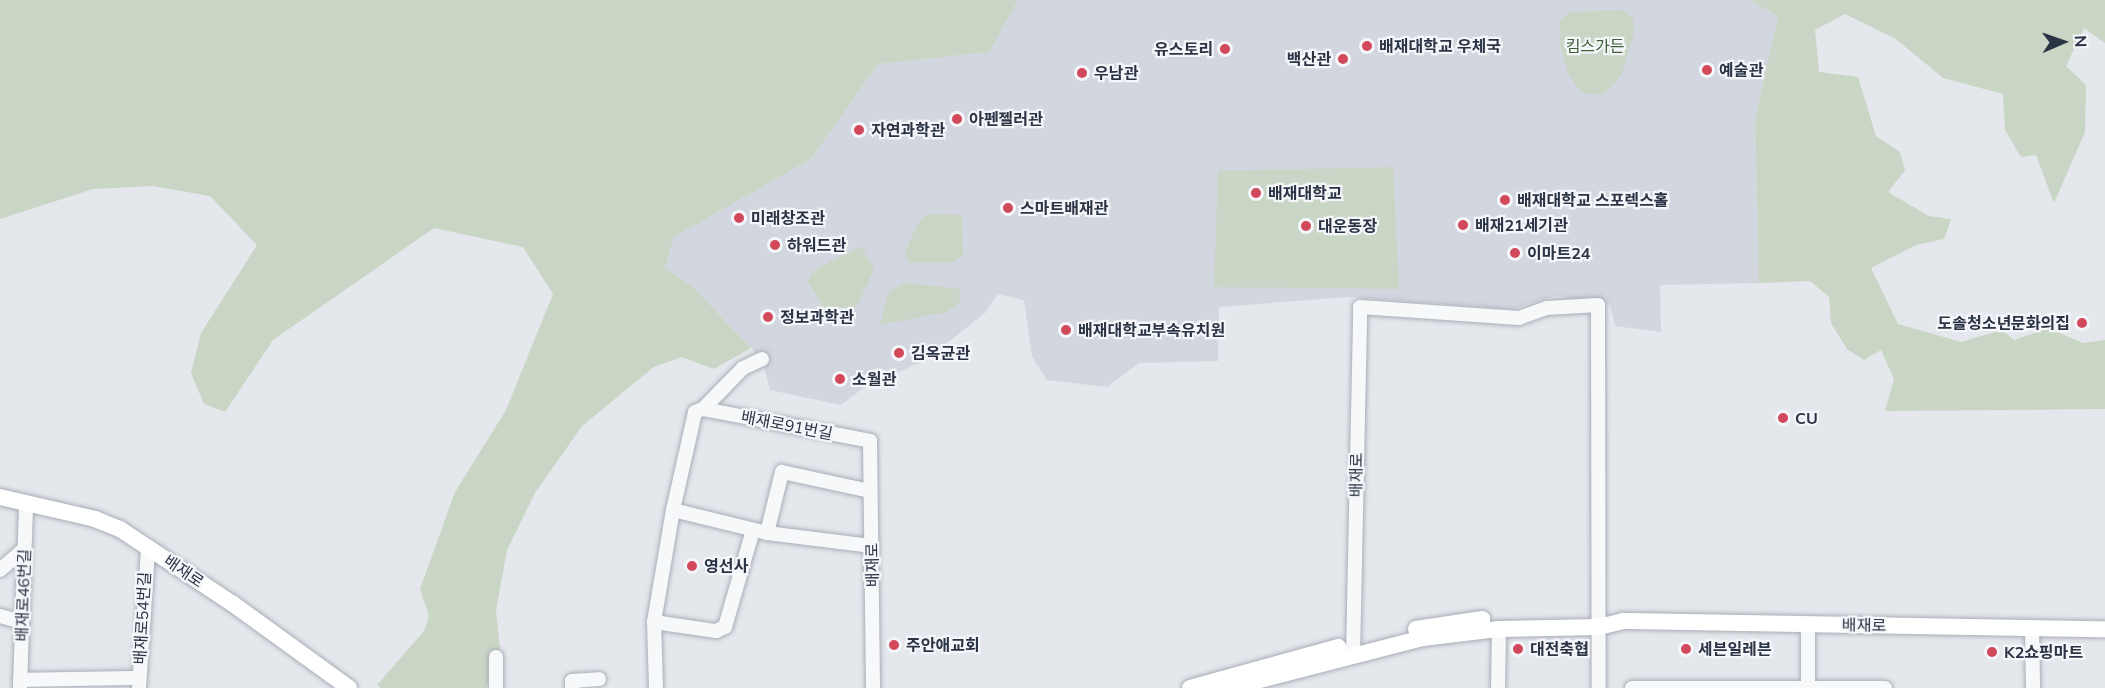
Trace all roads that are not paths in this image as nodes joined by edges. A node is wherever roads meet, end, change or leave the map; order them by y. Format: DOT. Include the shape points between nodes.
graph roads {
  1 [pos="762,359"];
  2 [pos="704,409"];
  3 [pos="870,441"];
  4 [pos="870,491"];
  5 [pos="0,497"];
  6 [pos="26,502"];
  7 [pos="673,510"];
  8 [pos="753,530"];
  9 [pos="767,533"];
  10 [pos="872,546"];
  11 [pos="148,548"];
  12 [pos="24,549"];
  13 [pos="1,568"];
  14 [pos="0,616"];
  15 [pos="1599,621"];
  16 [pos="22,622"];
  17 [pos="654,622"];
  18 [pos="1808,624"];
  19 [pos="2032,628"];
  20 [pos="1442,629"];
  21 [pos="1498,629"];
  22 [pos="2105,629"];
  23 [pos="1352,649"];
  24 [pos="496,657"];
  25 [pos="1248,676"];
  26 [pos="599,680"];
  27 [pos="139,683"];
  28 [pos="20,684"];
  29 [pos="349,688"];
  30 [pos="496,688"];
  31 [pos="572,688"];
  32 [pos="656,688"];
  33 [pos="873,688"];
  34 [pos="1190,688"];
  35 [pos="1229,688"];
  36 [pos="1498,688"];
  37 [pos="1599,688"];
  38 [pos="1632,688"];
  39 [pos="1808,688"];
  40 [pos="1886,688"];
  41 [pos="2032,688"];
  1 -- 2 [label="street" via="743,368"];
  2 -- 3 [label="street, 배재로91번길"];
  2 -- 7 [label="street" via="695,412"];
  3 -- 4 [label="street, 배재로"];
  4 -- 9 [label="street" via="782,472"];
  4 -- 10 [label="street, 배재로"];
  5 -- 6 [label="main road, 배재로"];
  6 -- 11 [label="main road, 배재로" via="104,522"];
  6 -- 12 [label="street, 배재로46번길"];
  7 -- 8 [label="street"];
  7 -- 17 [label="street"];
  8 -- 9 [label="street"];
  8 -- 17 [label="street" via="725,627 716,631"];
  9 -- 10 [label="street"];
  10 -- 33 [label="street, 배재로"];
  11 -- 27 [label="street, 배재로54번길"];
  11 -- 29 [label="main road, 배재로"];
  12 -- 13 [label="street"];
  12 -- 16 [label="street, 배재로46번길"];
  14 -- 16 [label="street"];
  15 -- 18 [label="main road, 배재로"];
  15 -- 20 [label="main road, 배재로"];
  15 -- 21 [label="main road, 배재로"];
  15 -- 23 [label="street, 배재로" via="1598,305 1547,308 1508,319 1360,307"];
  15 -- 37 [label="street"];
  16 -- 28 [label="street, 배재로46번길"];
  17 -- 32 [label="street"];
  18 -- 19 [label="main road, 배재로"];
  18 -- 39 [label="street"];
  19 -- 22 [label="main road, 배재로"];
  19 -- 41 [label="street"];
  20 -- 21 [label="main road, 배재로"];
  20 -- 23 [label="main road, 배재로"];
  21 -- 36 [label="street"];
  23 -- 25 [label="main road, 배재로"];
  24 -- 30 [label="street"];
  25 -- 34 [label="main road, 배재로"];
  25 -- 35 [label="main road, 배재로"];
  26 -- 31 [label="street" via="572,681"];
  27 -- 28 [label="street, 배재로54번길"];
  38 -- 39 [label="street"];
  39 -- 40 [label="street"];
}
